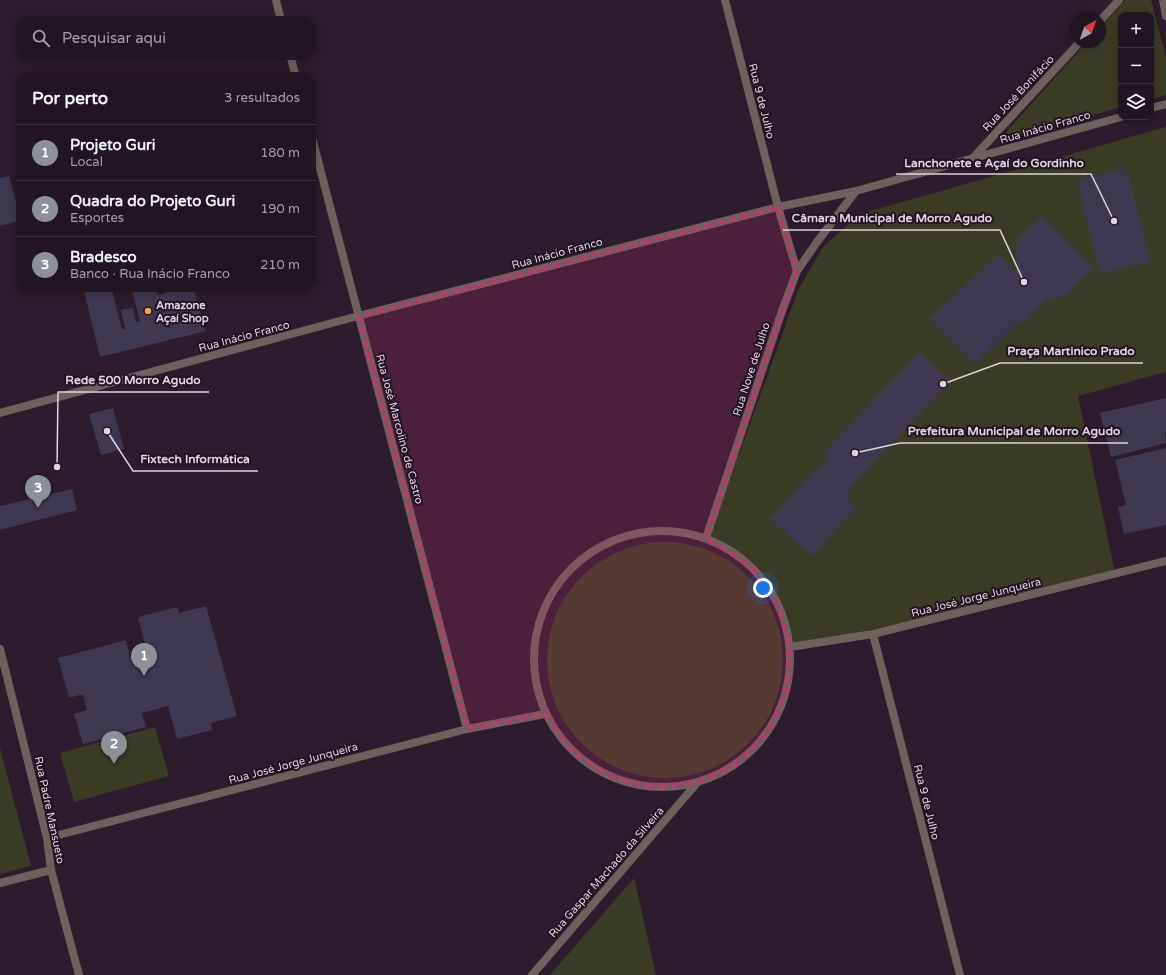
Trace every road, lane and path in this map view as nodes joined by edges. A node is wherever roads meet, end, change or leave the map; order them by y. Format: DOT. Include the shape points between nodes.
graph roads {
  1 [pos="276,0"];
  2 [pos="725,0"];
  3 [pos="1120,0"];
  4 [pos="1163,0"];
  5 [pos="1106,15"];
  6 [pos="280,16"];
  7 [pos="1166,16"];
  8 [pos="1074,48"];
  9 [pos="291,60"];
  10 [pos="295,72"];
  11 [pos="1166,104"];
  12 [pos="1154,107"];
  13 [pos="1118,118"];
  14 [pos="316,153"];
  15 [pos="972,159"];
  16 [pos="856,191"];
  17 [pos="778,207"];
  18 [pos="797,271"];
  19 [pos="358,316"];
  20 [pos="0,413"];
  21 [pos="706,538"];
  22 [pos="1166,561"];
  23 [pos="873,634"];
  24 [pos="790,647"];
  25 [pos="0,649"];
  26 [pos="545,714"];
  27 [pos="467,729"];
  28 [pos="697,783"];
  29 [pos="47,838"];
  30 [pos="51,870"];
  31 [pos="0,883"];
  32 [pos="79,975"];
  33 [pos="532,975"];
  34 [pos="960,975"];
  1 -- 6 [label="street"];
  2 -- 17 [label="street, Rua 9 de Julho"];
  3 -- 5 [label="street"];
  4 -- 7 [label="street"];
  8 -- 15 [label="street, Rua José Bonifácio"];
  9 -- 10 [label="street"];
  11 -- 12 [label="street"];
  13 -- 15 [label="street, Rua Inácio Franco"];
  14 -- 19 [label="street, Rua José Marcolino de Castro"];
  15 -- 16 [label="street, Rua Inácio Franco"];
  16 -- 17 [label="street, Rua Inácio Franco"];
  16 -- 18 [label="street, Rua Nove de Julho"];
  17 -- 18 [label="street"];
  17 -- 19 [label="street, Rua Inácio Franco"];
  18 -- 21 [label="street, Rua Nove de Julho"];
  19 -- 20 [label="street, Rua Inácio Franco"];
  19 -- 27 [label="street, Rua José Marcolino de Castro"];
  21 -- 24 [label="street" via="752,567 778,604"];
  21 -- 26 [label="street" via="672,530 627,534 586,553 555,585 537,626 533,671"];
  22 -- 23 [label="street, Rua José Jorge Junqueira"];
  23 -- 24 [label="street, Rua José Jorge Junqueira"];
  23 -- 34 [label="street, Rua 9 de Julho"];
  24 -- 28 [label="street" via="787,692 768,732 737,764"];
  25 -- 29 [label="street, Rua Padre Mansueto"];
  26 -- 27 [label="street, Rua José Jorge Junqueira"];
  26 -- 28 [label="street" via="571,751 608,776 652,788"];
  27 -- 29 [label="street, Rua José Jorge Junqueira"];
  28 -- 33 [label="street, Rua Gaspar Machado da Silveira"];
  29 -- 30 [label="street, Rua Padre Mansueto"];
  30 -- 31 [label="street"];
  30 -- 32 [label="street, Rua Padre Mansueto"];
}
